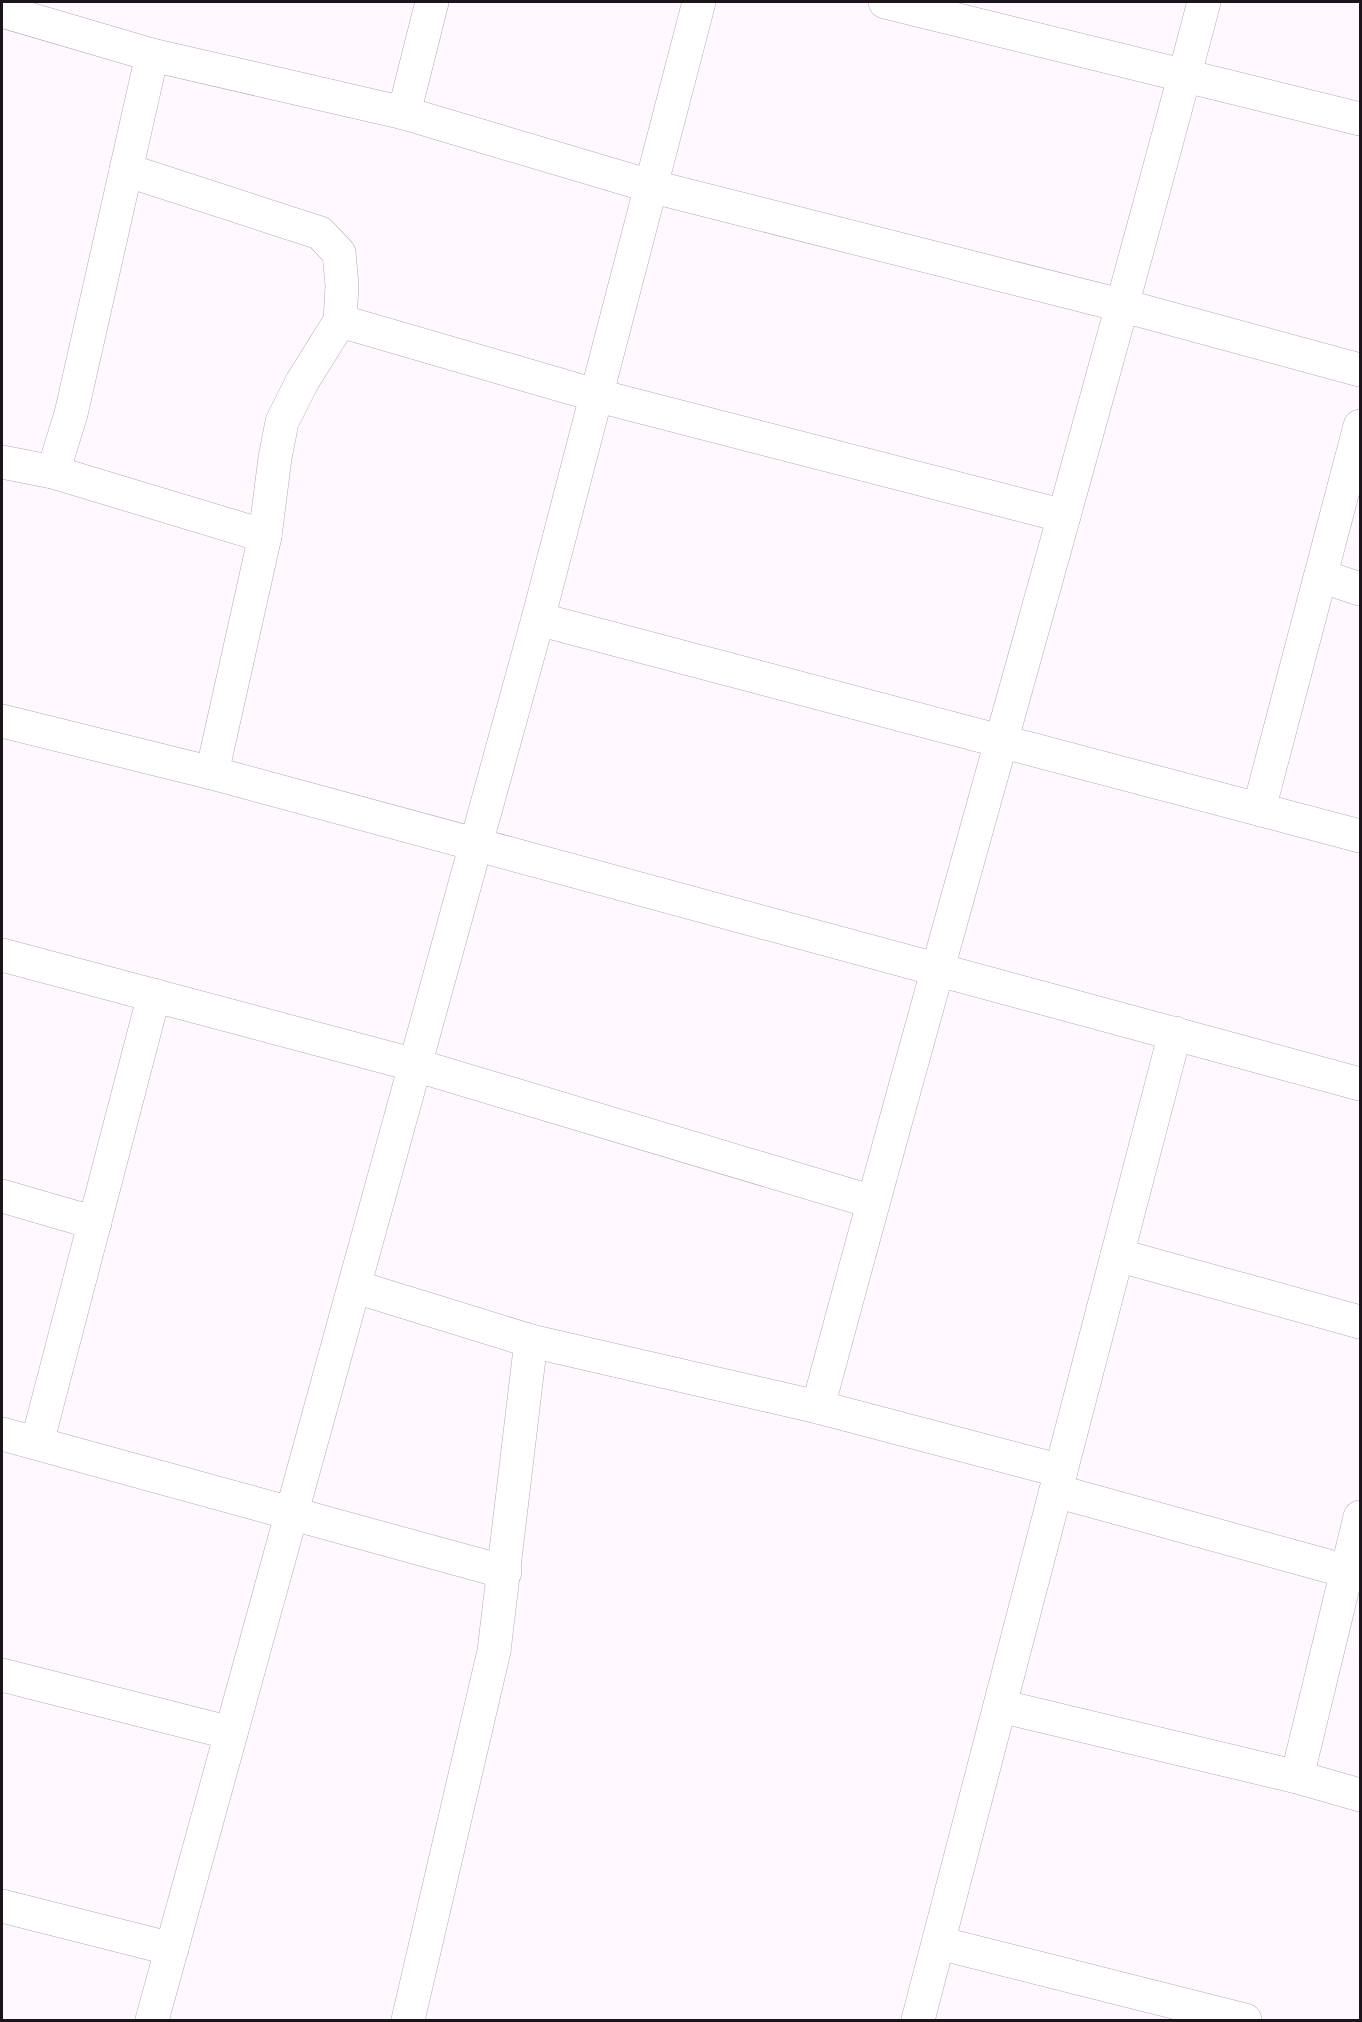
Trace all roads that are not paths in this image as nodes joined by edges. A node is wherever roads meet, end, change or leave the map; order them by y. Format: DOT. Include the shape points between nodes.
graph roads {
  1 [pos="432,2"];
  2 [pos="699,2"];
  3 [pos="885,2"];
  4 [pos="1204,2"];
  5 [pos="2,11"];
  6 [pos="152,55"];
  7 [pos="1184,77"];
  8 [pos="404,113"];
  9 [pos="1360,119"];
  10 [pos="126,170"];
  11 [pos="650,186"];
  12 [pos="1124,306"];
  13 [pos="340,321"];
  14 [pos="1360,370"];
  15 [pos="595,395"];
  16 [pos="1360,426"];
  17 [pos="2,462"];
  18 [pos="53,472"];
  19 [pos="1065,516"];
  20 [pos="265,536"];
  21 [pos="1321,576"];
  22 [pos="1360,589"];
  23 [pos="538,619"];
  24 [pos="2,721"];
  25 [pos="1003,741"];
  26 [pos="212,773"];
  27 [pos="1259,809"];
  28 [pos="1360,836"];
  29 [pos="476,844"];
  30 [pos="2,955"];
  31 [pos="936,969"];
  32 [pos="154,995"];
  33 [pos="1175,1033"];
  34 [pos="415,1065"];
  35 [pos="1360,1084"];
  36 [pos="2,1196"];
  37 [pos="873,1202"];
  38 [pos="95,1223"];
  39 [pos="1117,1255"];
  40 [pos="356,1287"];
  41 [pos="1360,1322"];
  42 [pos="531,1341"];
  43 [pos="818,1407"];
  44 [pos="2,1434"];
  45 [pos="38,1443"];
  46 [pos="1058,1481"];
  47 [pos="292,1513"];
  48 [pos="1360,1517"];
  49 [pos="1346,1571"];
  50 [pos="505,1572"];
  51 [pos="2,1675"];
  52 [pos="1000,1706"];
  53 [pos="231,1733"];
  54 [pos="1297,1777"];
  55 [pos="1360,1795"];
  56 [pos="2,1906"];
  57 [pos="939,1943"];
  58 [pos="172,1949"];
  59 [pos="1201,2015"];
  60 [pos="152,2020"];
  61 [pos="408,2020"];
  62 [pos="918,2020"];
  63 [pos="1245,2020"];
  1 -- 8 [label="street"];
  2 -- 11 [label="street"];
  3 -- 7 [label="street"];
  4 -- 7 [label="street"];
  5 -- 6 [label="street"];
  6 -- 8 [label="street"];
  6 -- 10 [label="street"];
  7 -- 9 [label="street"];
  7 -- 12 [label="street"];
  8 -- 11 [label="street"];
  10 -- 13 [label="street" via="320,233 339,253"];
  10 -- 18 [label="street"];
  11 -- 12 [label="street"];
  11 -- 15 [label="street"];
  12 -- 14 [label="street"];
  12 -- 19 [label="street"];
  13 -- 15 [label="street"];
  13 -- 20 [label="street" via="282,422"];
  15 -- 19 [label="street"];
  15 -- 23 [label="street"];
  16 -- 21 [label="street"];
  17 -- 18 [label="street"];
  18 -- 20 [label="street"];
  19 -- 25 [label="street"];
  20 -- 26 [label="street"];
  21 -- 22 [label="street"];
  21 -- 27 [label="street"];
  23 -- 25 [label="street"];
  23 -- 29 [label="street"];
  24 -- 26 [label="street"];
  25 -- 27 [label="street"];
  25 -- 31 [label="street"];
  26 -- 29 [label="street"];
  27 -- 28 [label="street"];
  29 -- 31 [label="street"];
  29 -- 34 [label="street"];
  30 -- 32 [label="street"];
  31 -- 33 [label="street"];
  31 -- 37 [label="street"];
  32 -- 34 [label="street"];
  32 -- 38 [label="street"];
  33 -- 35 [label="street"];
  33 -- 39 [label="street"];
  34 -- 37 [label="street"];
  34 -- 40 [label="street"];
  36 -- 38 [label="street"];
  37 -- 43 [label="street"];
  38 -- 45 [label="street"];
  39 -- 41 [label="street"];
  39 -- 46 [label="street"];
  40 -- 42 [label="street"];
  40 -- 47 [label="street"];
  42 -- 43 [label="street"];
  42 -- 50 [label="street"];
  43 -- 46 [label="street"];
  44 -- 45 [label="street"];
  45 -- 47 [label="street"];
  46 -- 49 [label="street"];
  46 -- 52 [label="street"];
  47 -- 50 [label="street"];
  47 -- 53 [label="street"];
  48 -- 49 [label="street"];
  49 -- 54 [label="street"];
  50 -- 61 [label="street" via="494,1651"];
  51 -- 53 [label="street"];
  52 -- 54 [label="street"];
  52 -- 57 [label="street"];
  53 -- 58 [label="street"];
  54 -- 55 [label="street"];
  56 -- 58 [label="street"];
  57 -- 59 [label="street"];
  57 -- 62 [label="street"];
  58 -- 60 [label="street"];
  59 -- 63 [label="street"];
}
